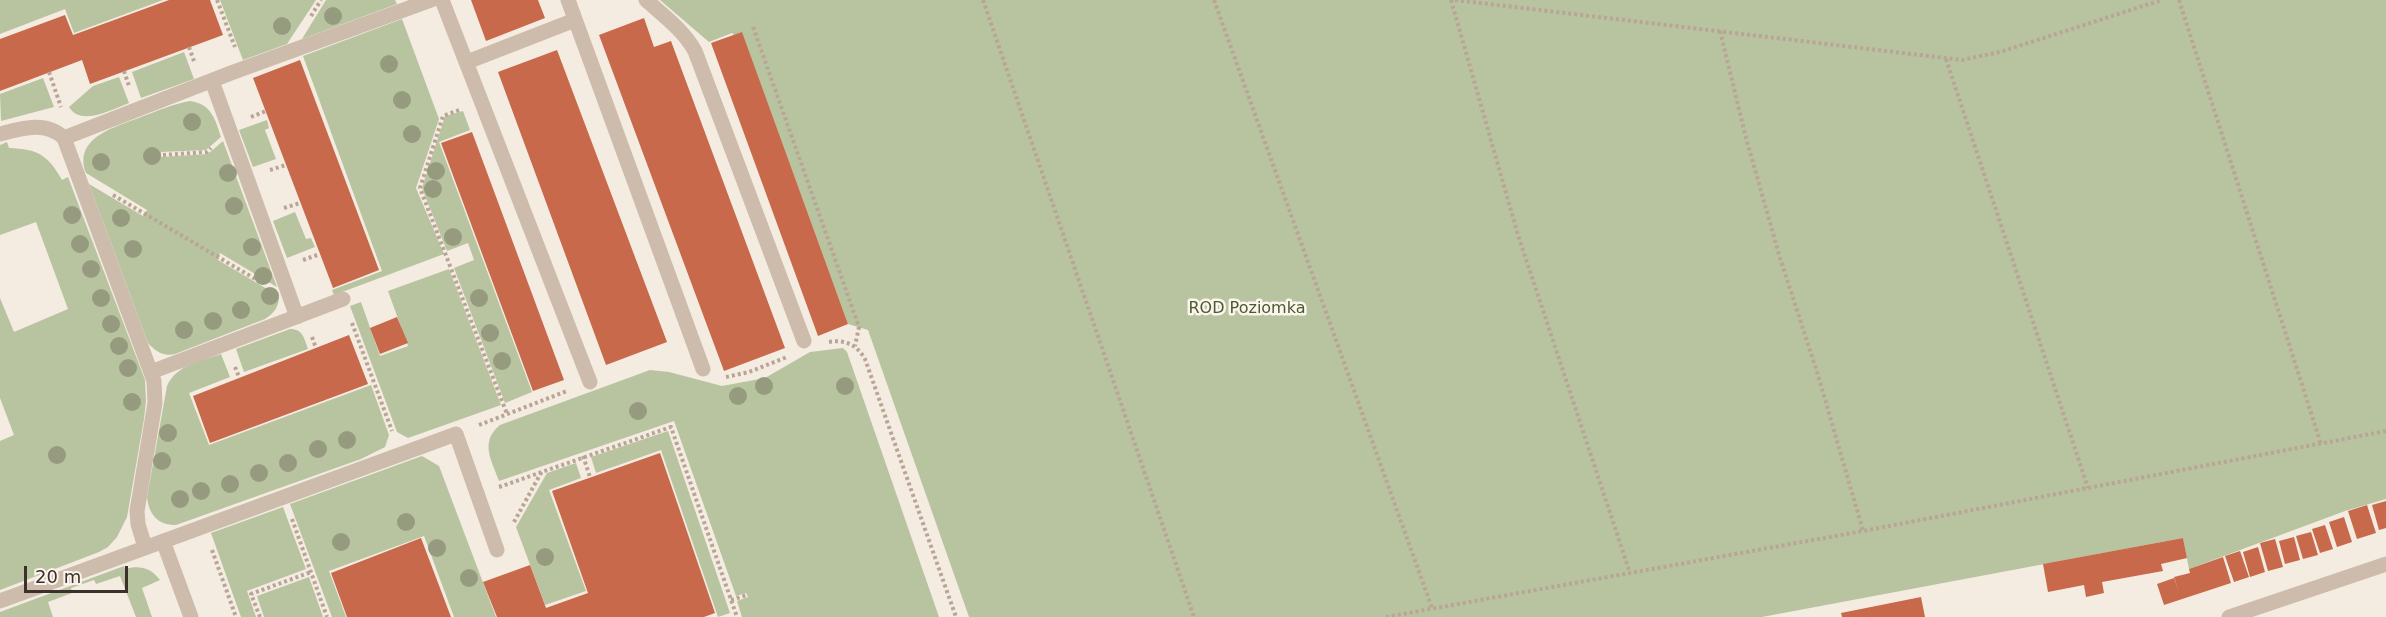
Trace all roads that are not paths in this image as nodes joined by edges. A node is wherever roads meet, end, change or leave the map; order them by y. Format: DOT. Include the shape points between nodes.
graph roads {
  1 [pos="431,0"];
  2 [pos="442,0"];
  3 [pos="568,0"];
  4 [pos="645,0"];
  5 [pos="575,20"];
  6 [pos="467,62"];
  7 [pos="212,81"];
  8 [pos="0,134"];
  9 [pos="60,135"];
  10 [pos="343,299"];
  11 [pos="297,317"];
  12 [pos="806,345"];
  13 [pos="703,369"];
  14 [pos="151,372"];
  15 [pos="590,382"];
  16 [pos="163,541"];
  17 [pos="145,547"];
  18 [pos="497,550"];
  19 [pos="2386,564"];
  20 [pos="0,601"];
  21 [pos="191,617"];
  22 [pos="2229,617"];
  1 -- 7 [label="street"];
  2 -- 6 [label="street"];
  3 -- 5 [label="street"];
  4 -- 12 [label="street" via="676,26 695,51"];
  5 -- 6 [label="street"];
  5 -- 13 [label="street"];
  6 -- 15 [label="street"];
  7 -- 9 [label="street"];
  7 -- 11 [label="street"];
  8 -- 9 [label="street" via="32,127"];
  9 -- 14 [label="street"];
  10 -- 11 [label="street"];
  11 -- 14 [label="street"];
  14 -- 17 [label="street" via="156,403 137,511"];
  16 -- 17 [label="street"];
  16 -- 18 [label="street" via="456,434"];
  16 -- 21 [label="street"];
  17 -- 20 [label="street"];
  19 -- 22 [label="street"];
}
